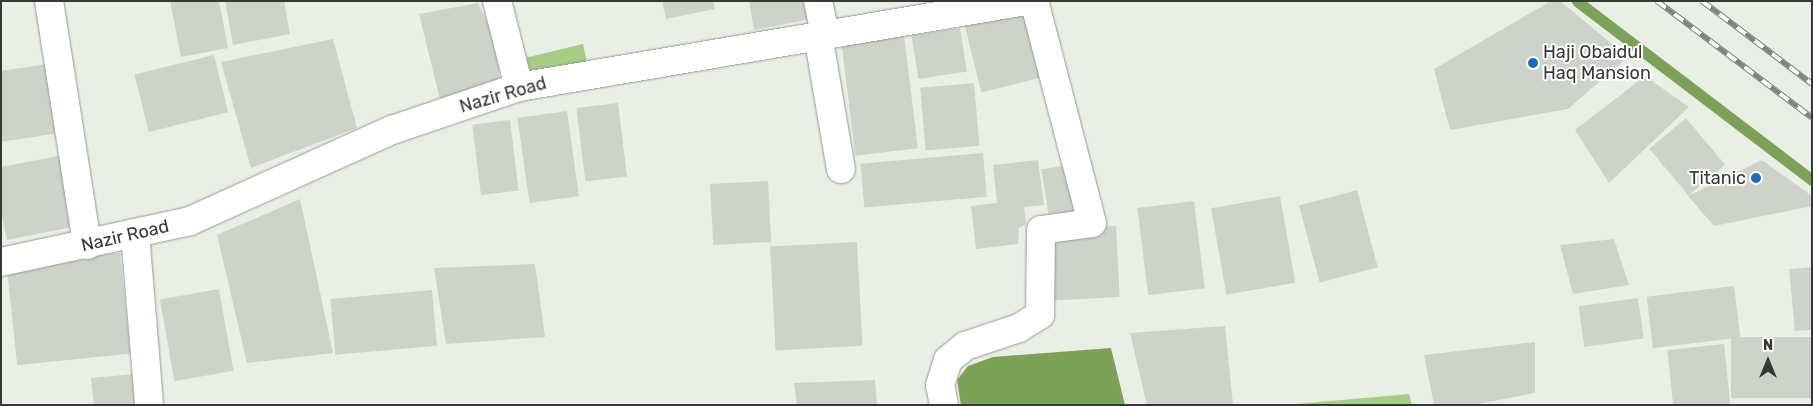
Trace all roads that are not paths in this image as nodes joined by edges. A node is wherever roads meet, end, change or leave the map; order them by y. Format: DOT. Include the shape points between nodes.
graph roads {
  1 [pos="50,1"];
  2 [pos="496,1"];
  3 [pos="818,1"];
  4 [pos="1026,1"];
  5 [pos="1034,1"];
  6 [pos="822,34"];
  7 [pos="519,87"];
  8 [pos="841,169"];
  9 [pos="135,233"];
  10 [pos="87,245"];
  11 [pos="1,262"];
  12 [pos="149,405"];
  13 [pos="944,405"];
  1 -- 10 [label="street"];
  2 -- 7 [label="street"];
  3 -- 6 [label="street"];
  4 -- 6 [label="street, Nazir Road"];
  5 -- 13 [label="street" via="1092,222 1041,230 1040,315 1019,328 965,346 948,360 940,385"];
  6 -- 7 [label="street, Nazir Road"];
  6 -- 8 [label="street"];
  7 -- 9 [label="street, Nazir Road" via="392,130 190,221"];
  9 -- 10 [label="street, Nazir Road"];
  9 -- 12 [label="street"];
  10 -- 11 [label="street, Nazir Road"];
}
